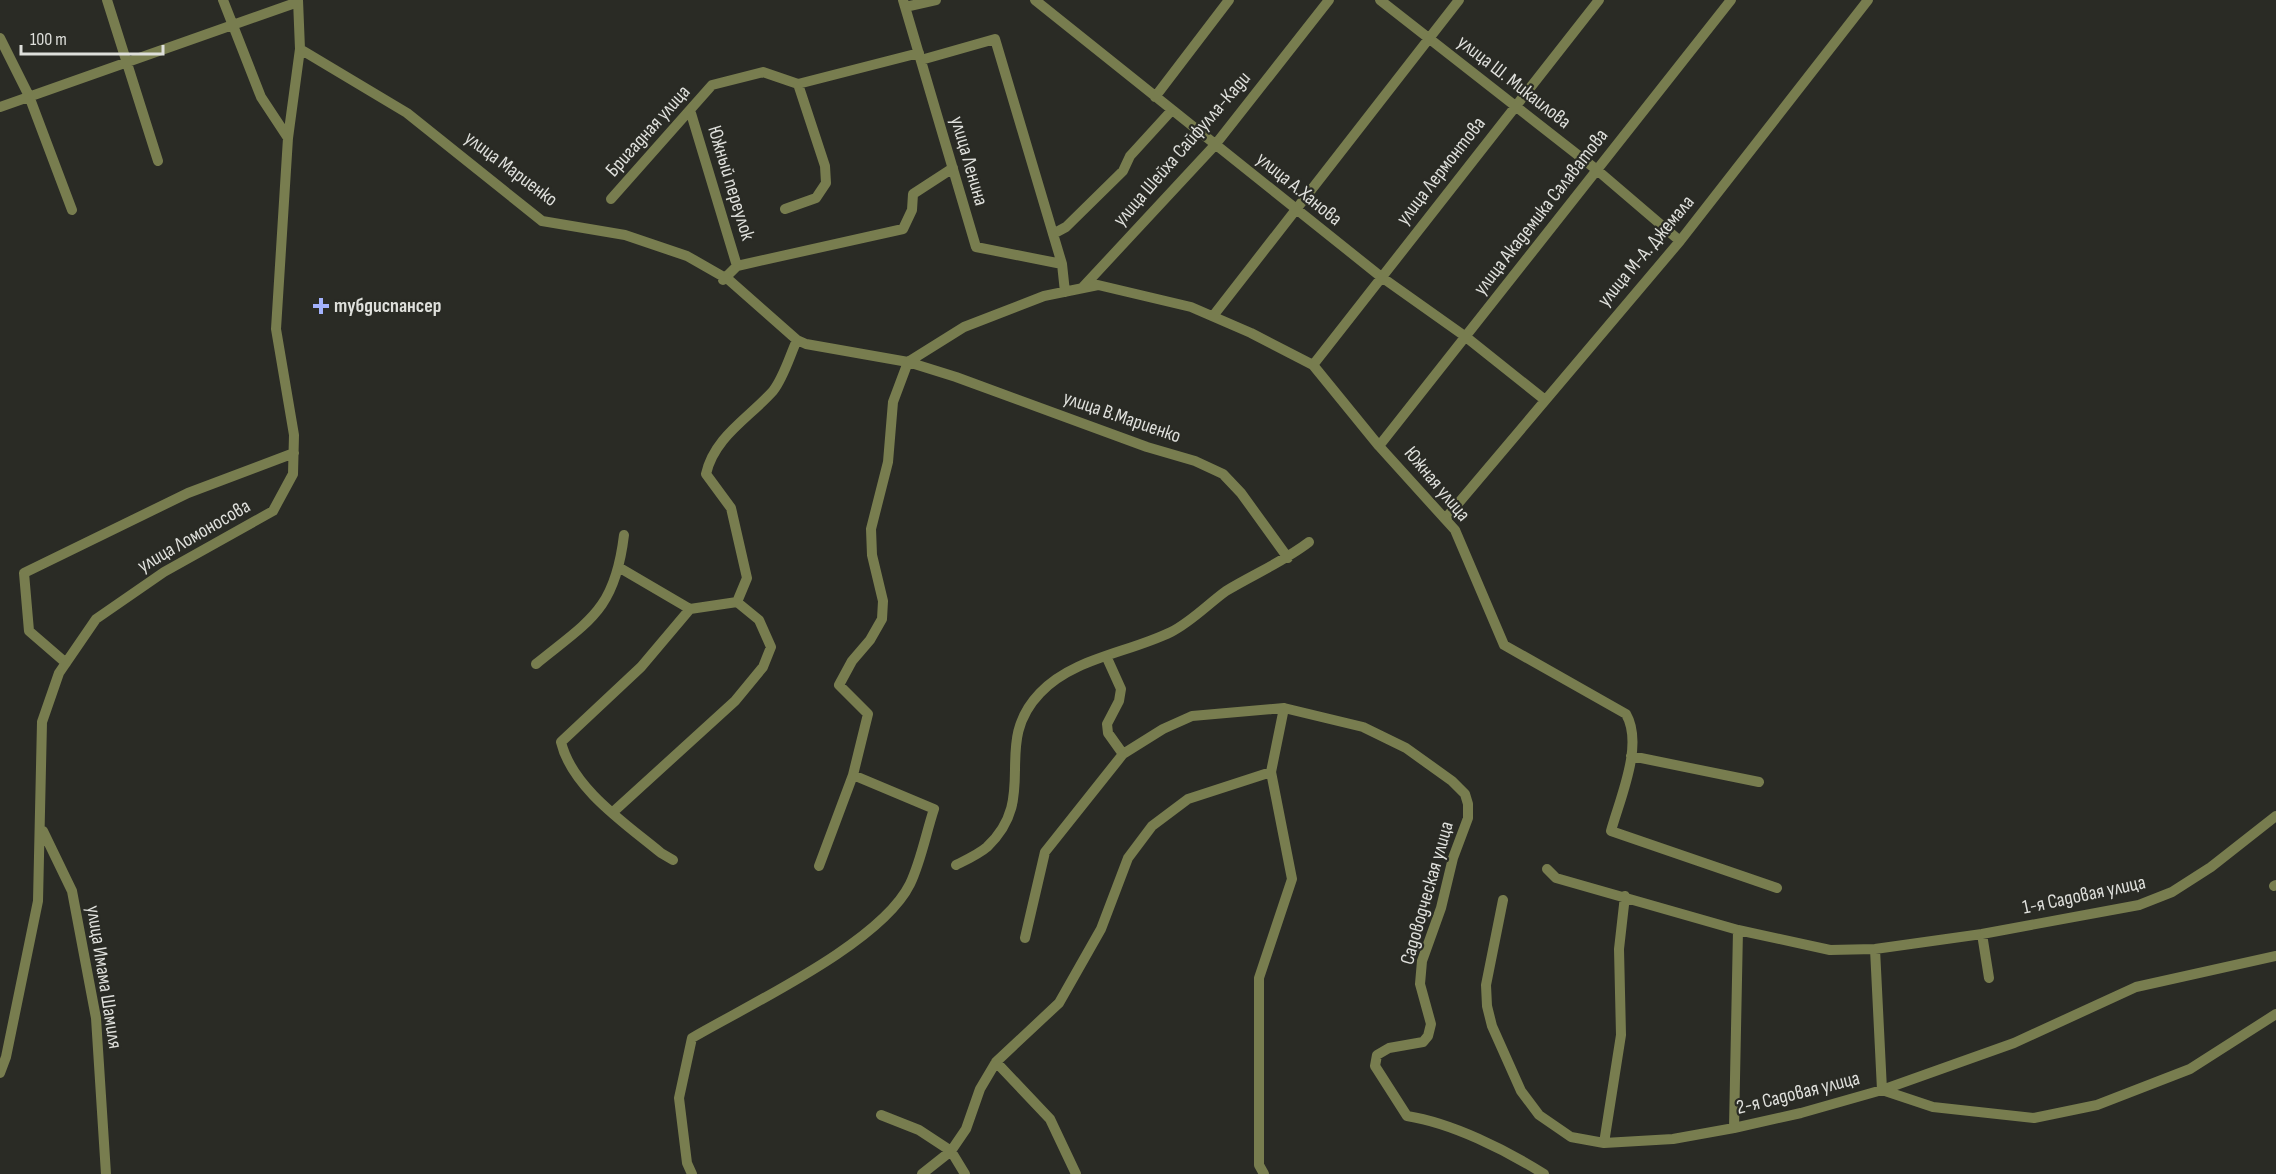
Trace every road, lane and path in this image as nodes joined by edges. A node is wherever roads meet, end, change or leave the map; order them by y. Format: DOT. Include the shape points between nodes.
graph roads {
  1 [pos="107,0"];
  2 [pos="223,0"];
  3 [pos="936,0"];
  4 [pos="1035,0"];
  5 [pos="1229,0"];
  6 [pos="1329,0"];
  7 [pos="1380,0"];
  8 [pos="1459,0"];
  9 [pos="1599,0"];
  10 [pos="1731,0"];
  11 [pos="1867,0"];
  12 [pos="298,1"];
  13 [pos="904,3"];
  14 [pos="232,27"];
  15 [pos="0,38"];
  16 [pos="1428,38"];
  17 [pos="300,49"];
  18 [pos="920,56"];
  19 [pos="126,65"];
  20 [pos="798,84"];
  21 [pos="29,96"];
  22 [pos="1155,97"];
  23 [pos="1515,106"];
  24 [pos="0,107"];
  25 [pos="690,110"];
  26 [pos="1172,110"];
  27 [pos="288,138"];
  28 [pos="1215,145"];
  29 [pos="158,161"];
  30 [pos="952,168"];
  31 [pos="1597,170"];
  32 [pos="611,199"];
  33 [pos="785,209"];
  34 [pos="1295,209"];
  35 [pos="72,210"];
  36 [pos="1053,234"];
  37 [pos="1680,241"];
  38 [pos="1062,264"];
  39 [pos="737,266"];
  40 [pos="1380,276"];
  41 [pos="724,279"];
  42 [pos="1080,289"];
  43 [pos="1065,292"];
  44 [pos="1213,316"];
  45 [pos="1466,337"];
  46 [pos="798,340"];
  47 [pos="908,362"];
  48 [pos="1312,364"];
  49 [pos="1545,400"];
  50 [pos="1379,446"];
  51 [pos="294,453"];
  52 [pos="1445,519"];
  53 [pos="624,535"];
  54 [pos="1308,542"];
  55 [pos="1288,558"];
  56 [pos="620,568"];
  57 [pos="737,602"];
  58 [pos="690,609"];
  59 [pos="1107,658"];
  60 [pos="66,663"];
  61 [pos="536,664"];
  62 [pos="1284,708"];
  63 [pos="1123,754"];
  64 [pos="1631,756"];
  65 [pos="1271,772"];
  66 [pos="853,775"];
  67 [pos="1759,782"];
  68 [pos="612,813"];
  69 [pos="2276,816"];
  70 [pos="41,828"];
  71 [pos="673,860"];
  72 [pos="819,866"];
  73 [pos="956,866"];
  74 [pos="1546,869"];
  75 [pos="1777,888"];
  76 [pos="1625,896"];
  77 [pos="1503,900"];
  78 [pos="1738,930"];
  79 [pos="1982,934"];
  80 [pos="1025,938"];
  81 [pos="1875,949"];
  82 [pos="2276,956"];
  83 [pos="1989,978"];
  84 [pos="2276,1014"];
  85 [pos="996,1062"];
  86 [pos="0,1073"];
  87 [pos="1882,1090"];
  88 [pos="881,1115"];
  89 [pos="1734,1128"];
  90 [pos="1604,1143"];
  91 [pos="951,1152"];
  92 [pos="106,1174"];
  93 [pos="692,1174"];
  94 [pos="922,1174"];
  95 [pos="965,1174"];
  96 [pos="1076,1174"];
  97 [pos="1264,1174"];
  98 [pos="1544,1174"];
  1 -- 19 [label="street"];
  2 -- 14 [label="street"];
  3 -- 13 [label="street"];
  4 -- 22 [label="street, улица А.Ханова"];
  5 -- 22 [label="street"];
  6 -- 28 [label="street, улица Шейха Сайфулла-Кади"];
  7 -- 16 [label="street, улица Ш. Микаилова"];
  8 -- 16 [label="street"];
  9 -- 23 [label="street, улица Лермонтова"];
  10 -- 31 [label="street, улица Академика Салаватова"];
  11 -- 37 [label="street, улица М-А. Джемала"];
  12 -- 14 [label="street"];
  12 -- 17 [label="street, улица Ломоносова"];
  13 -- 18 [label="street, улица Ленина"];
  14 -- 19 [label="street"];
  14 -- 27 [label="street" via="261,97"];
  15 -- 21 [label="street"];
  16 -- 23 [label="street, улица Ш. Микаилова"];
  16 -- 34 [label="street"];
  17 -- 27 [label="street, улица Ломоносова"];
  17 -- 41 [label="street, улица Мариенко" via="407,113 542,221 625,235 687,256"];
  18 -- 20 [label="street"];
  18 -- 30 [label="street, улица Ленина"];
  18 -- 36 [label="street" via="995,39"];
  19 -- 21 [label="street"];
  19 -- 29 [label="street"];
  20 -- 25 [label="street, Бригадная улица" via="762,72 712,85"];
  20 -- 33 [label="street" via="825,166 826,183 816,198"];
  21 -- 24 [label="street"];
  21 -- 35 [label="street"];
  22 -- 26 [label="street, улица А.Ханова"];
  23 -- 31 [label="street, улица Ш. Микаилова"];
  23 -- 40 [label="street, улица Лермонтова"];
  25 -- 32 [label="street, Бригадная улица"];
  25 -- 39 [label="street, Южный переулок"];
  26 -- 28 [label="street, улица А.Ханова"];
  26 -- 36 [label="street" via="1130,156 1123,171 1066,227"];
  27 -- 51 [label="street, улица Ломоносова" via="276,329"];
  28 -- 34 [label="street, улица А.Ханова"];
  28 -- 42 [label="street, улица Шейха Сайфулла-Кади"];
  30 -- 38 [label="street, улица Ленина" via="976,248"];
  30 -- 39 [label="street" via="913,194 912,210 903,230"];
  31 -- 37 [label="street, улица Ш. Микаилова"];
  31 -- 45 [label="street, улица Академика Салаватова"];
  34 -- 40 [label="street, улица А.Ханова"];
  34 -- 44 [label="street"];
  36 -- 38 [label="street"];
  37 -- 49 [label="street, улица М-А. Джемала"];
  38 -- 43 [label="street"];
  39 -- 41 [label="street"];
  40 -- 45 [label="street, улица А.Ханова"];
  40 -- 48 [label="street, улица Лермонтова"];
  41 -- 46 [label="street, улица Мариенко"];
  42 -- 43 [label="street, Южная улица"];
  42 -- 44 [label="street, Южная улица" via="1098,285"];
  43 -- 47 [label="street, Южная улица" via="964,327"];
  44 -- 48 [label="street, Южная улица"];
  45 -- 49 [label="street, улица А.Ханова"];
  45 -- 50 [label="street, улица Академика Салаватова"];
  46 -- 47 [label="street, улица Мариенко"];
  46 -- 57 [label="street" via="774,389 709,458 706,474 731,508 747,578"];
  47 -- 55 [label="street, улица В.Мариенко" via="1223,474"];
  47 -- 66 [label="street" via="893,402 888,462 871,529 872,555 883,602 882,619 839,685 868,714"];
  48 -- 50 [label="street, Южная улица"];
  49 -- 52 [label="street, улица М-А. Джемала"];
  50 -- 52 [label="street, Южная улица"];
  51 -- 60 [label="street, улица Ломоносова" via="293,474 273,512 164,572 96,619"];
  51 -- 60 [label="street" via="188,493 24,573 28,631"];
  52 -- 64 [label="street, Южная улица" via="1455,530 1504,645 1626,714 1632,725"];
  53 -- 56 [label="street"];
  54 -- 55 [label="street"];
  55 -- 59 [label="street" via="1227,591 1173,631"];
  56 -- 58 [label="street"];
  56 -- 61 [label="street" via="604,604"];
  57 -- 58 [label="street"];
  57 -- 68 [label="street" via="759,620 771,647 763,668 735,700"];
  58 -- 68 [label="street" via="641,667 561,742 563,753 592,796"];
  59 -- 63 [label="street" via="1121,689 1107,724 1108,733"];
  59 -- 73 [label="street" via="1083,662 1043,690 1029,705 1016,736 1016,797 1010,818 987,847"];
  60 -- 70 [label="street, улица Ломоносова" via="42,722"];
  62 -- 63 [label="street, Садоводческая улица" via="1192,716"];
  62 -- 65 [label="street"];
  62 -- 98 [label="street, Садоводческая улица" via="1383,735 1465,794 1468,818 1422,961 1420,984 1431,1024 1428,1035 1423,1042 1389,1048 1377,1055 1375,1066 1407,1116 1425,1119 1513,1155"];
  63 -- 80 [label="street, Садоводческая улица" via="1045,852"];
  64 -- 67 [label="street"];
  64 -- 75 [label="street, Южная улица" via="1611,831"];
  65 -- 85 [label="street" via="1188,799 1152,826 1128,858 1101,929 1059,1004"];
  65 -- 97 [label="street" via="1292,879 1259,978 1259,1165"];
  66 -- 72 [label="street"];
  66 -- 93 [label="street" via="934,810 910,884 887,915 821,966 692,1038 679,1098 687,1163"];
  68 -- 71 [label="street"];
  69 -- 79 [label="street, 1-я Садовая улица" via="2172,892 2139,905"];
  70 -- 86 [label="street, улица Ломоносова" via="39,901"];
  70 -- 92 [label="street, улица Имама Шамиля" via="72,891 96,1018"];
  74 -- 76 [label="street, 1-я Садовая улица" via="1556,878"];
  76 -- 78 [label="street, 1-я Садовая улица"];
  76 -- 90 [label="street" via="1620,949 1621,1035"];
  77 -- 90 [label="street, 2-я Садовая улица" via="1486,985 1492,1026 1521,1091 1539,1114 1571,1137"];
  78 -- 81 [label="street, 1-я Садовая улица" via="1830,950"];
  78 -- 89 [label="street"];
  79 -- 81 [label="street, 1-я Садовая улица"];
  79 -- 83 [label="street"];
  81 -- 87 [label="street"];
  82 -- 87 [label="street" via="2136,987 2014,1043"];
  84 -- 87 [label="street, 2-я Садовая улица" via="2190,1069 2097,1105 2034,1118 1934,1107"];
  85 -- 91 [label="street" via="980,1089 966,1129"];
  85 -- 96 [label="street" via="1050,1119"];
  87 -- 89 [label="street, 2-я Садовая улица"];
  88 -- 91 [label="street" via="919,1130"];
  89 -- 90 [label="street, 2-я Садовая улица" via="1673,1139"];
  91 -- 94 [label="street"];
  91 -- 95 [label="street"];
}
